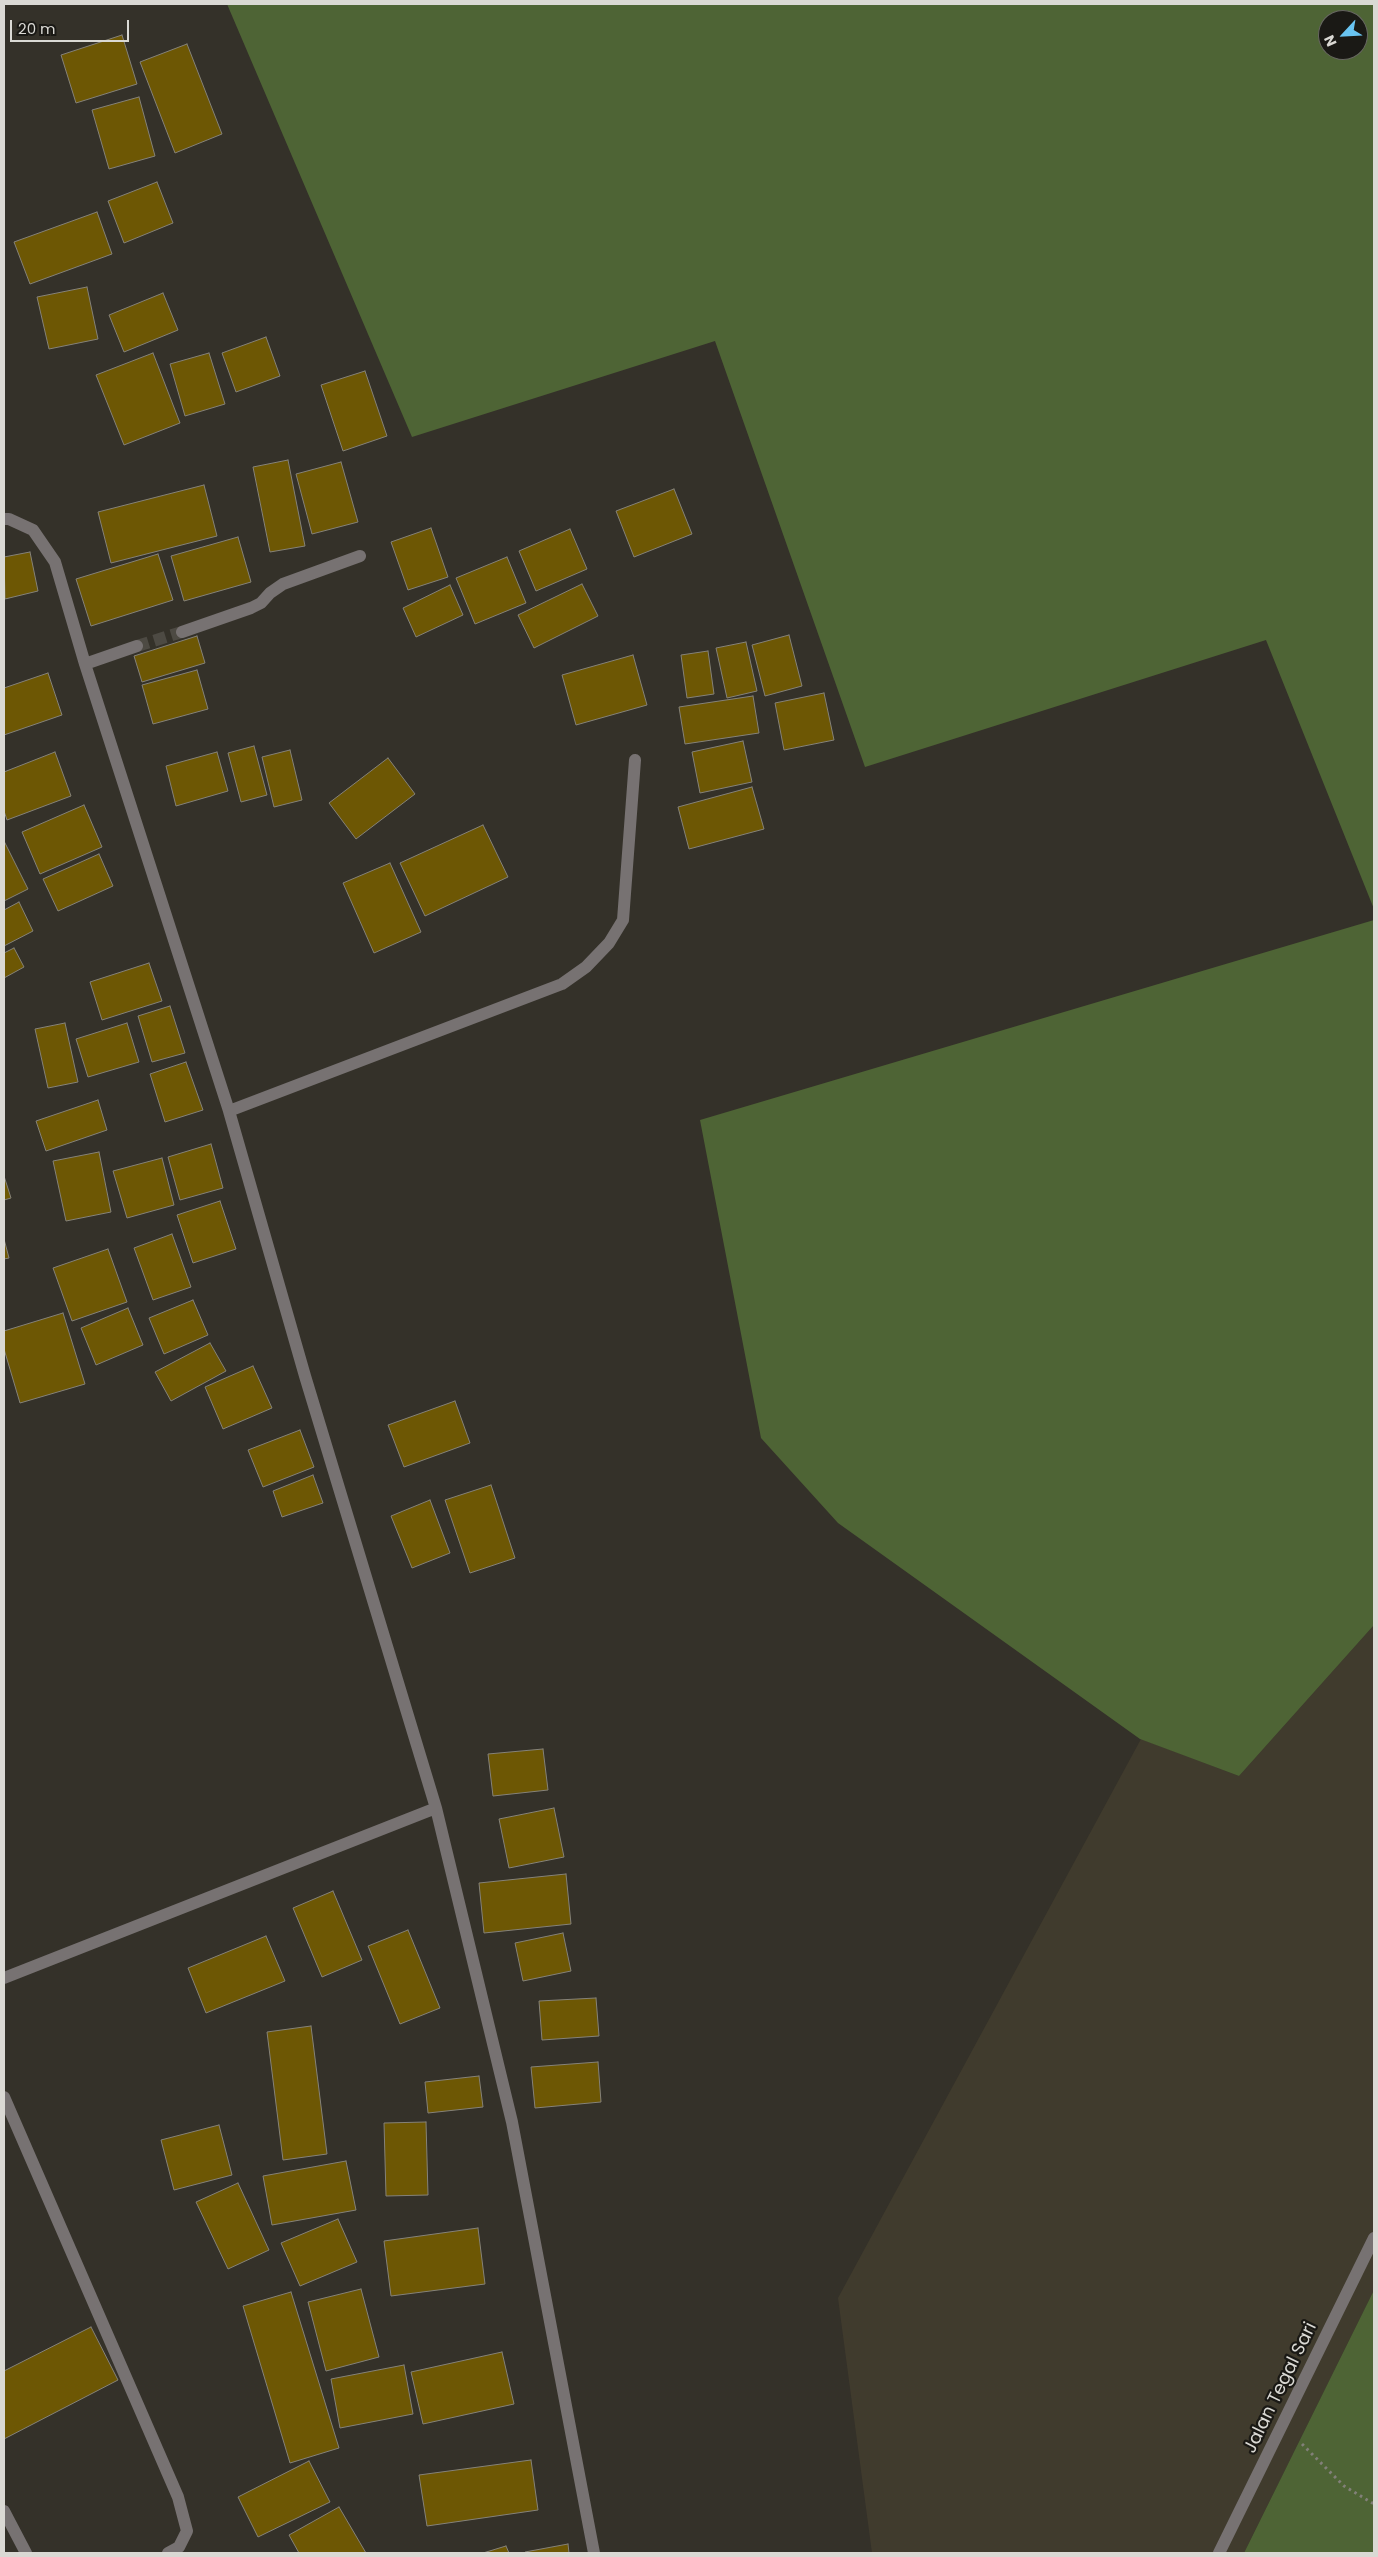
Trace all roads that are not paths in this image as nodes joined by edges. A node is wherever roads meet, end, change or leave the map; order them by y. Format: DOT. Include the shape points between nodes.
graph roads {
  1 [pos="4,519"];
  2 [pos="360,556"];
  3 [pos="182,632"];
  4 [pos="137,646"];
  5 [pos="85,664"];
  6 [pos="635,760"];
  7 [pos="228,1111"];
  8 [pos="436,1808"];
  9 [pos="4,1978"];
  10 [pos="4,2097"];
  11 [pos="1374,2238"];
  12 [pos="4,2511"];
  13 [pos="26,2553"];
  14 [pos="168,2553"];
  15 [pos="594,2553"];
  16 [pos="1219,2553"];
  1 -- 5 [label="street" via="33,530 55,562"];
  2 -- 3 [label="street" via="283,584 251,608"];
  4 -- 5 [label="street"];
  5 -- 7 [label="street"];
  6 -- 7 [label="street" via="623,920 609,943 586,967 562,984"];
  7 -- 8 [label="street"];
  8 -- 9 [label="street"];
  8 -- 15 [label="street" via="512,2122"];
  10 -- 14 [label="street" via="178,2497 187,2531 179,2547"];
  11 -- 16 [label="street, Jalan Tegal Sari"];
  12 -- 13 [label="street"];
}
